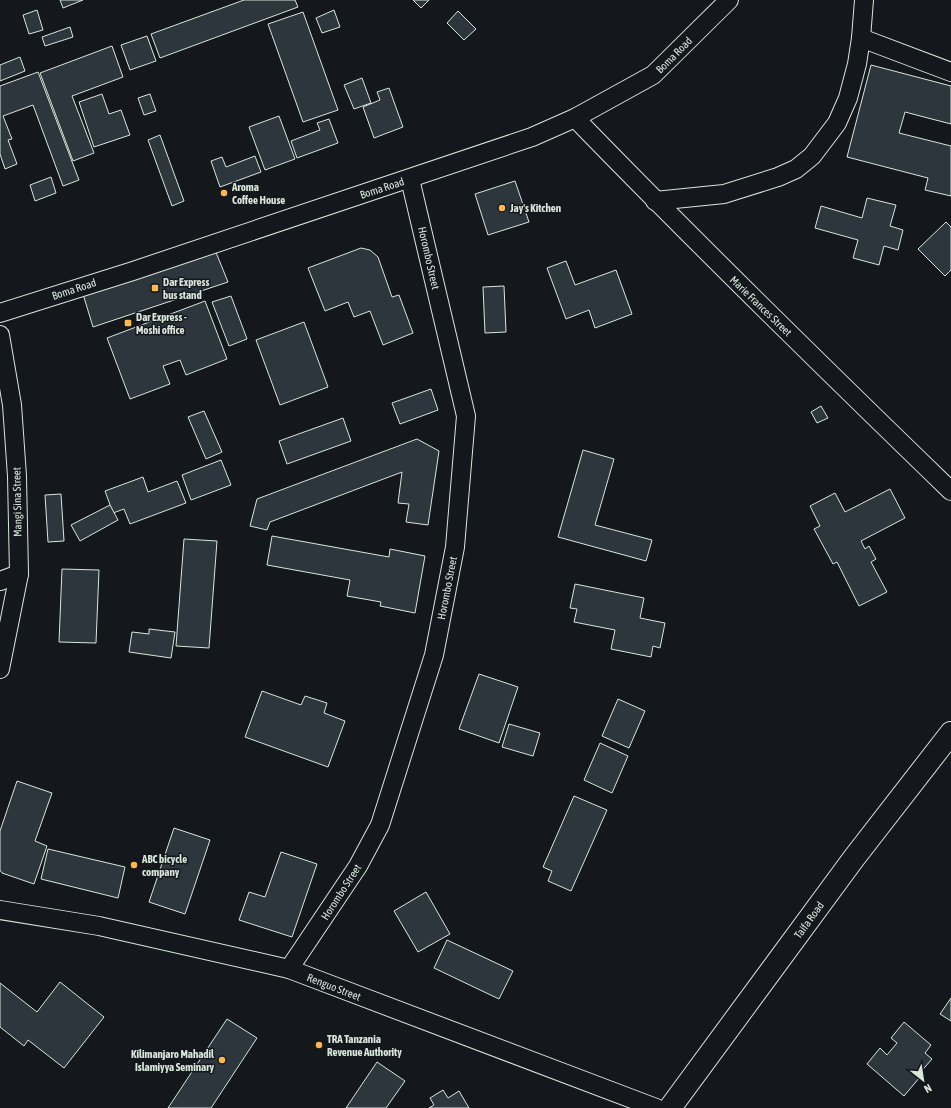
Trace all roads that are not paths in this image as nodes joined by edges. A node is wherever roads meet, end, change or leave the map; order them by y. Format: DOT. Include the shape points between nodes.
graph roads {
  1 [pos="729,0"];
  2 [pos="864,0"];
  3 [pos="861,38"];
  4 [pos="951,72"];
  5 [pos="575,118"];
  6 [pos="410,179"];
  7 [pos="655,200"];
  8 [pos="0,313"];
  9 [pos="0,335"];
  10 [pos="951,491"];
  11 [pos="19,574"];
  12 [pos="0,581"];
  13 [pos="0,669"];
  14 [pos="951,733"];
  15 [pos="0,910"];
  16 [pos="289,969"];
  17 [pos="656,1108"];
  18 [pos="670,1108"];
  1 -- 5 [label="street, Boma Road" via="654,75"];
  2 -- 3 [label="street"];
  3 -- 4 [label="street"];
  3 -- 7 [label="street" via="850,91 837,123 812,156 796,169 724,194"];
  5 -- 6 [label="street, Boma Road" via="532,137"];
  5 -- 7 [label="street, Marie Frances Street"];
  6 -- 8 [label="street, Boma Road"];
  6 -- 16 [label="street, Horombo Street" via="466,416 455,547 434,655 380,825 354,872"];
  7 -- 10 [label="street, Marie Frances Street"];
  9 -- 11 [label="street, Mangi Sina Street" via="12,405 17,476"];
  11 -- 12 [label="street"];
  11 -- 13 [label="street, Mangi Sina Street"];
  14 -- 18 [label="highway, Taifa Road"];
  15 -- 16 [label="street, Renguo Street" via="99,926"];
  16 -- 17 [label="street, Renguo Street"];
}
